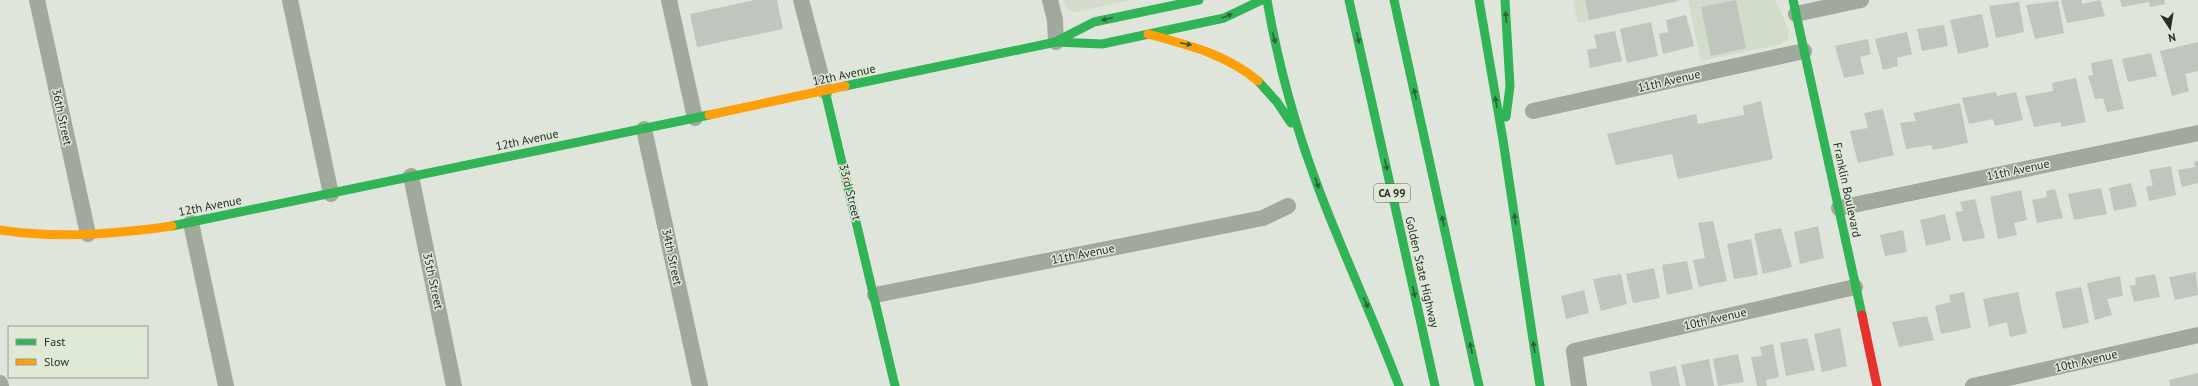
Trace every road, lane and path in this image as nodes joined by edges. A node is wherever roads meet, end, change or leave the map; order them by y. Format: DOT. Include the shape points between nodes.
graph roads {
  1 [pos="37,0"];
  2 [pos="290,0"];
  3 [pos="668,0"];
  4 [pos="801,0"];
  5 [pos="1050,0"];
  6 [pos="1199,0"];
  7 [pos="1262,0"];
  8 [pos="1267,0"];
  9 [pos="1349,0"];
  10 [pos="1394,0"];
  11 [pos="1479,0"];
  12 [pos="1505,0"];
  13 [pos="1861,0"];
  14 [pos="1795,7"];
  15 [pos="1148,34"];
  16 [pos="1056,42"];
  17 [pos="1804,51"];
  18 [pos="825,91"];
  19 [pos="1533,111"];
  20 [pos="695,118"];
  21 [pos="644,129"];
  22 [pos="2198,133"];
  23 [pos="1503,140"];
  24 [pos="1304,146"];
  25 [pos="411,176"];
  26 [pos="331,194"];
  27 [pos="1288,206"];
  28 [pos="1838,208"];
  29 [pos="191,223"];
  30 [pos="0,230"];
  31 [pos="88,234"];
  32 [pos="1856,287"];
  33 [pos="875,295"];
  34 [pos="2198,335"];
  35 [pos="0,383"];
  36 [pos="1,386"];
  37 [pos="226,386"];
  38 [pos="454,386"];
  39 [pos="700,386"];
  40 [pos="895,386"];
  41 [pos="1399,386"];
  42 [pos="1435,386"];
  43 [pos="1479,386"];
  44 [pos="1540,386"];
  45 [pos="1579,386"];
  46 [pos="1877,386"];
  47 [pos="1973,386"];
  1 -- 31 [label="street, 36th Street"];
  2 -- 26 [label="street"];
  3 -- 20 [label="street"];
  4 -- 18 [label="street, 33rd Street"];
  5 -- 16 [label="street" via="1055,20"];
  6 -- 16 [label="main road, 12th Avenue, one-way" via="1094,22"];
  15 -- 7 [label="main road, 12th Avenue, one-way" via="1224,18"];
  8 -- 24 [label="main road, one-way" via="1272,31"];
  9 -- 42 [label="main road, Golden State Highway / CA 99, one-way"];
  43 -- 10 [label="main road, one-way"];
  23 -- 11 [label="main road, one-way"];
  23 -- 12 [label="main road, one-way" via="1510,86"];
  13 -- 14 [label="street"];
  14 -- 17 [label="main road, Franklin Boulevard"];
  15 -- 16 [label="main road, 12th Avenue" via="1102,44"];
  15 -- 24 [label="main road, one-way" via="1208,50 1248,72 1268,90 1283,109"];
  16 -- 18 [label="main road, 12th Avenue"];
  17 -- 19 [label="street, 11th Avenue"];
  17 -- 28 [label="main road, Franklin Boulevard"];
  18 -- 20 [label="main road, 12th Avenue"];
  18 -- 33 [label="main road, 33rd Street"];
  20 -- 21 [label="main road, 12th Avenue"];
  21 -- 25 [label="main road, 12th Avenue"];
  21 -- 39 [label="street, 34th Street"];
  22 -- 28 [label="street, 11th Avenue"];
  44 -- 23 [label="main road, one-way"];
  24 -- 41 [label="main road, one-way" via="1318,187"];
  25 -- 26 [label="main road, 12th Avenue"];
  25 -- 38 [label="street, 35th Street"];
  26 -- 29 [label="main road, 12th Avenue"];
  27 -- 33 [label="street, 11th Avenue" via="1263,218"];
  28 -- 32 [label="main road, Franklin Boulevard"];
  29 -- 31 [label="main road, 12th Avenue"];
  29 -- 37 [label="street"];
  30 -- 31 [label="main road, 12th Avenue" via="52,235"];
  32 -- 45 [label="street, 10th Avenue" via="1574,352"];
  32 -- 46 [label="main road, Franklin Boulevard"];
  33 -- 40 [label="main road, 33rd Street"];
  34 -- 47 [label="street, 10th Avenue"];
  35 -- 36 [label="street"];
}
